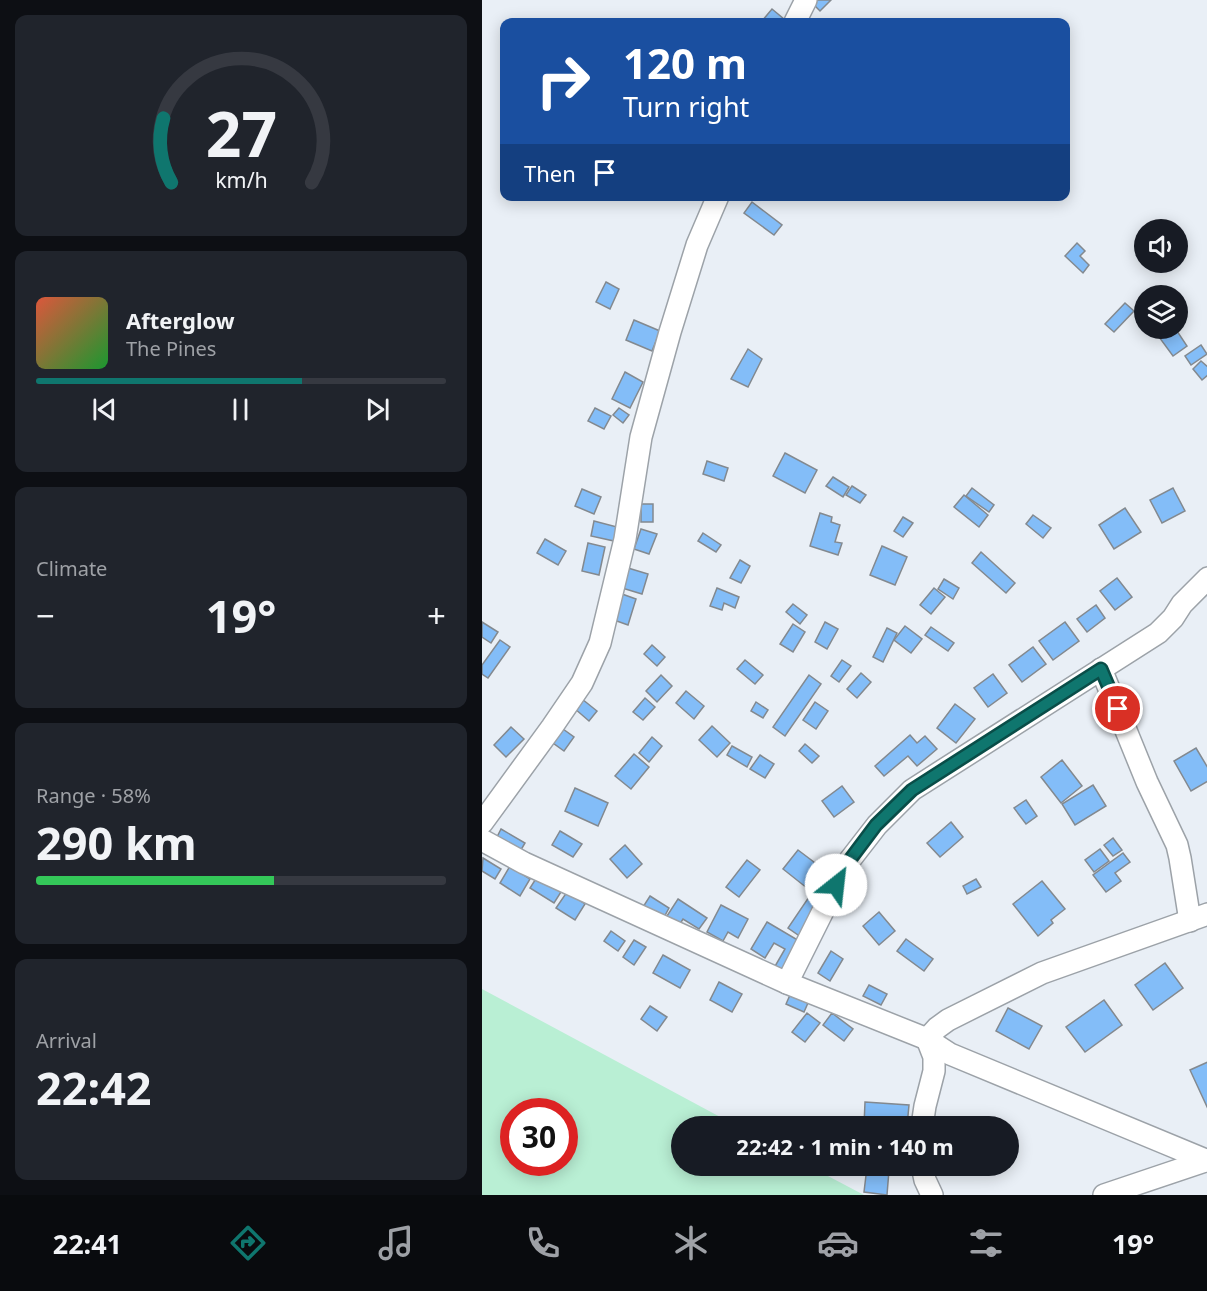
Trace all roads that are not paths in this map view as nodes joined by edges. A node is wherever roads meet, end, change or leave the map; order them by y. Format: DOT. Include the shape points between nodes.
graph roads {
  1 [pos="806,0"];
  2 [pos="797,18"];
  3 [pos="716,201"];
  4 [pos="1208,578"];
  5 [pos="1101,669"];
  6 [pos="482,823"];
  7 [pos="482,840"];
  8 [pos="1199,917"];
  9 [pos="787,983"];
  10 [pos="927,1039"];
  11 [pos="923,1116"];
  12 [pos="1207,1160"];
  13 [pos="924,1176"];
  14 [pos="932,1195"];
  15 [pos="1104,1195"];
  1 -- 2 [label="street"];
  3 -- 6 [label="street" via="697,245 641,437 625,539 600,643 576,692"];
  4 -- 5 [label="street" via="1158,633"];
  5 -- 8 [label="street" via="1177,845"];
  5 -- 9 [label="street" via="912,790 876,825 846,865"];
  7 -- 9 [label="street"];
  8 -- 10 [label="street" via="1042,973 948,1020"];
  9 -- 10 [label="street"];
  10 -- 11 [label="street" via="934,1071"];
  10 -- 12 [label="street" via="950,1054"];
  12 -- 15 [label="street"];
  13 -- 14 [label="street"];
}
